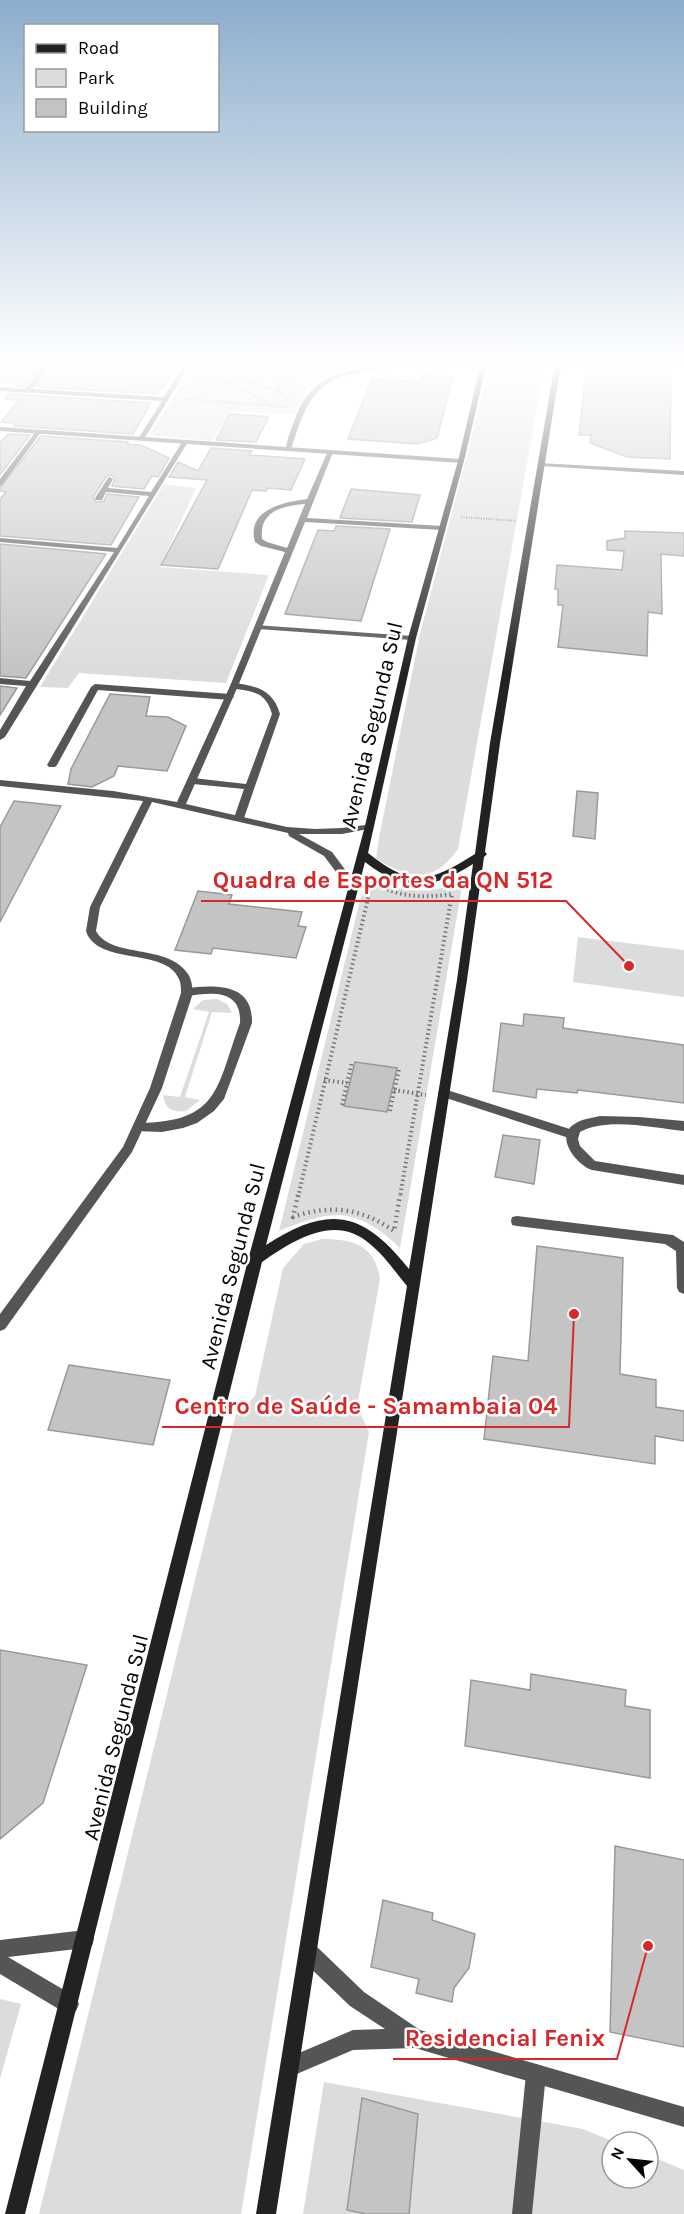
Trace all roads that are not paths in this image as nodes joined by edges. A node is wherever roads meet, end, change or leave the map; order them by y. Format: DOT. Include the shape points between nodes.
graph roads {
  1 [pos="13,466"];
  2 [pos="170,466"];
  3 [pos="324,466"];
  4 [pos="460,466"];
  5 [pos="541,466"];
  6 [pos="578,466"];
  7 [pos="684,473"];
  8 [pos="110,479"];
  9 [pos="0,484"];
  10 [pos="104,490"];
  11 [pos="153,494"];
  12 [pos="99,498"];
  13 [pos="309,501"];
  14 [pos="302,520"];
  15 [pos="444,522"];
  16 [pos="0,540"];
  17 [pos="119,550"];
  18 [pos="290,551"];
  19 [pos="258,627"];
  20 [pos="412,638"];
  21 [pos="0,681"];
  22 [pos="32,684"];
  23 [pos="234,686"];
  24 [pos="230,697"];
  25 [pos="0,737"];
  26 [pos="52,765"];
  27 [pos="193,781"];
  28 [pos="0,783"];
  29 [pos="249,788"];
  30 [pos="149,799"];
  31 [pos="180,806"];
  32 [pos="239,818"];
  33 [pos="369,826"];
  34 [pos="283,829"];
  35 [pos="362,854"];
  36 [pos="482,854"];
  37 [pos="353,887"];
  38 [pos="187,992"];
  39 [pos="444,1093"];
  40 [pos="684,1126"];
  41 [pos="139,1128"];
  42 [pos="572,1134"];
  43 [pos="684,1180"];
  44 [pos="517,1221"];
  45 [pos="255,1260"];
  46 [pos="413,1284"];
  47 [pos="684,1288"];
  48 [pos="0,1325"];
  49 [pos="85,1940"];
  50 [pos="0,1949"];
  51 [pos="309,1953"];
  52 [pos="0,1963"];
  53 [pos="69,2004"];
  54 [pos="416,2038"];
  55 [pos="292,2066"];
  56 [pos="536,2074"];
  57 [pos="684,2117"];
  58 [pos="15,2214"];
  59 [pos="266,2214"];
  60 [pos="522,2214"];
  1 -- 9 [label="street"];
  2 -- 11 [label="street"];
  3 -- 13 [label="street"];
  4 -- 15 [label="main road, Avenida Segunda Sul"];
  5 -- 36 [label="main road" via="495,744"];
  6 -- 7 [label="street"];
  8 -- 10 [label="street"];
  10 -- 11 [label="street"];
  10 -- 12 [label="street"];
  11 -- 17 [label="street"];
  13 -- 14 [label="street"];
  13 -- 18 [label="street" via="277,506 259,525 258,540"];
  14 -- 15 [label="street" via="412,528"];
  14 -- 18 [label="street"];
  15 -- 20 [label="main road, Avenida Segunda Sul"];
  16 -- 17 [label="street"];
  17 -- 22 [label="street"];
  18 -- 19 [label="street"];
  19 -- 20 [label="street"];
  19 -- 23 [label="street"];
  20 -- 33 [label="main road, Avenida Segunda Sul"];
  21 -- 22 [label="street"];
  22 -- 25 [label="street"];
  23 -- 24 [label="street"];
  23 -- 29 [label="street" via="266,693 276,714"];
  24 -- 26 [label="street" via="95,687"];
  24 -- 27 [label="street"];
  27 -- 29 [label="street"];
  27 -- 31 [label="street"];
  28 -- 30 [label="street"];
  29 -- 32 [label="street"];
  30 -- 31 [label="street"];
  30 -- 38 [label="street" via="95,907 92,934 108,946 172,965 183,975"];
  31 -- 32 [label="street"];
  32 -- 34 [label="street"];
  33 -- 34 [label="street" via="341,832"];
  33 -- 35 [label="main road, Avenida Segunda Sul"];
  34 -- 37 [label="street" via="328,854"];
  35 -- 36 [label="main road" via="392,875 424,883 445,878"];
  35 -- 37 [label="main road, Avenida Segunda Sul"];
  36 -- 39 [label="main road"];
  37 -- 45 [label="main road, Avenida Segunda Sul"];
  38 -- 41 [label="street"];
  38 -- 41 [label="street" via="215,988 238,997 245,1002 246,1023 212,1108 182,1125"];
  39 -- 42 [label="street"];
  39 -- 46 [label="main road"];
  40 -- 42 [label="street" via="592,1120 576,1127"];
  41 -- 48 [label="street" via="118,1164"];
  42 -- 43 [label="street" via="579,1155 592,1165"];
  44 -- 47 [label="street" via="668,1239 681,1248"];
  45 -- 46 [label="main road" via="285,1238 303,1231 323,1225 350,1227 368,1235"];
  45 -- 49 [label="main road, Avenida Segunda Sul"];
  46 -- 51 [label="main road"];
  49 -- 50 [label="street"];
  49 -- 53 [label="main road, Avenida Segunda Sul"];
  51 -- 54 [label="street" via="357,1999"];
  51 -- 55 [label="main road"];
  52 -- 53 [label="street"];
  53 -- 58 [label="main road, Avenida Segunda Sul"];
  54 -- 55 [label="street" via="353,2040"];
  54 -- 56 [label="street"];
  55 -- 59 [label="main road"];
  56 -- 57 [label="street"];
  56 -- 60 [label="street"];
}
